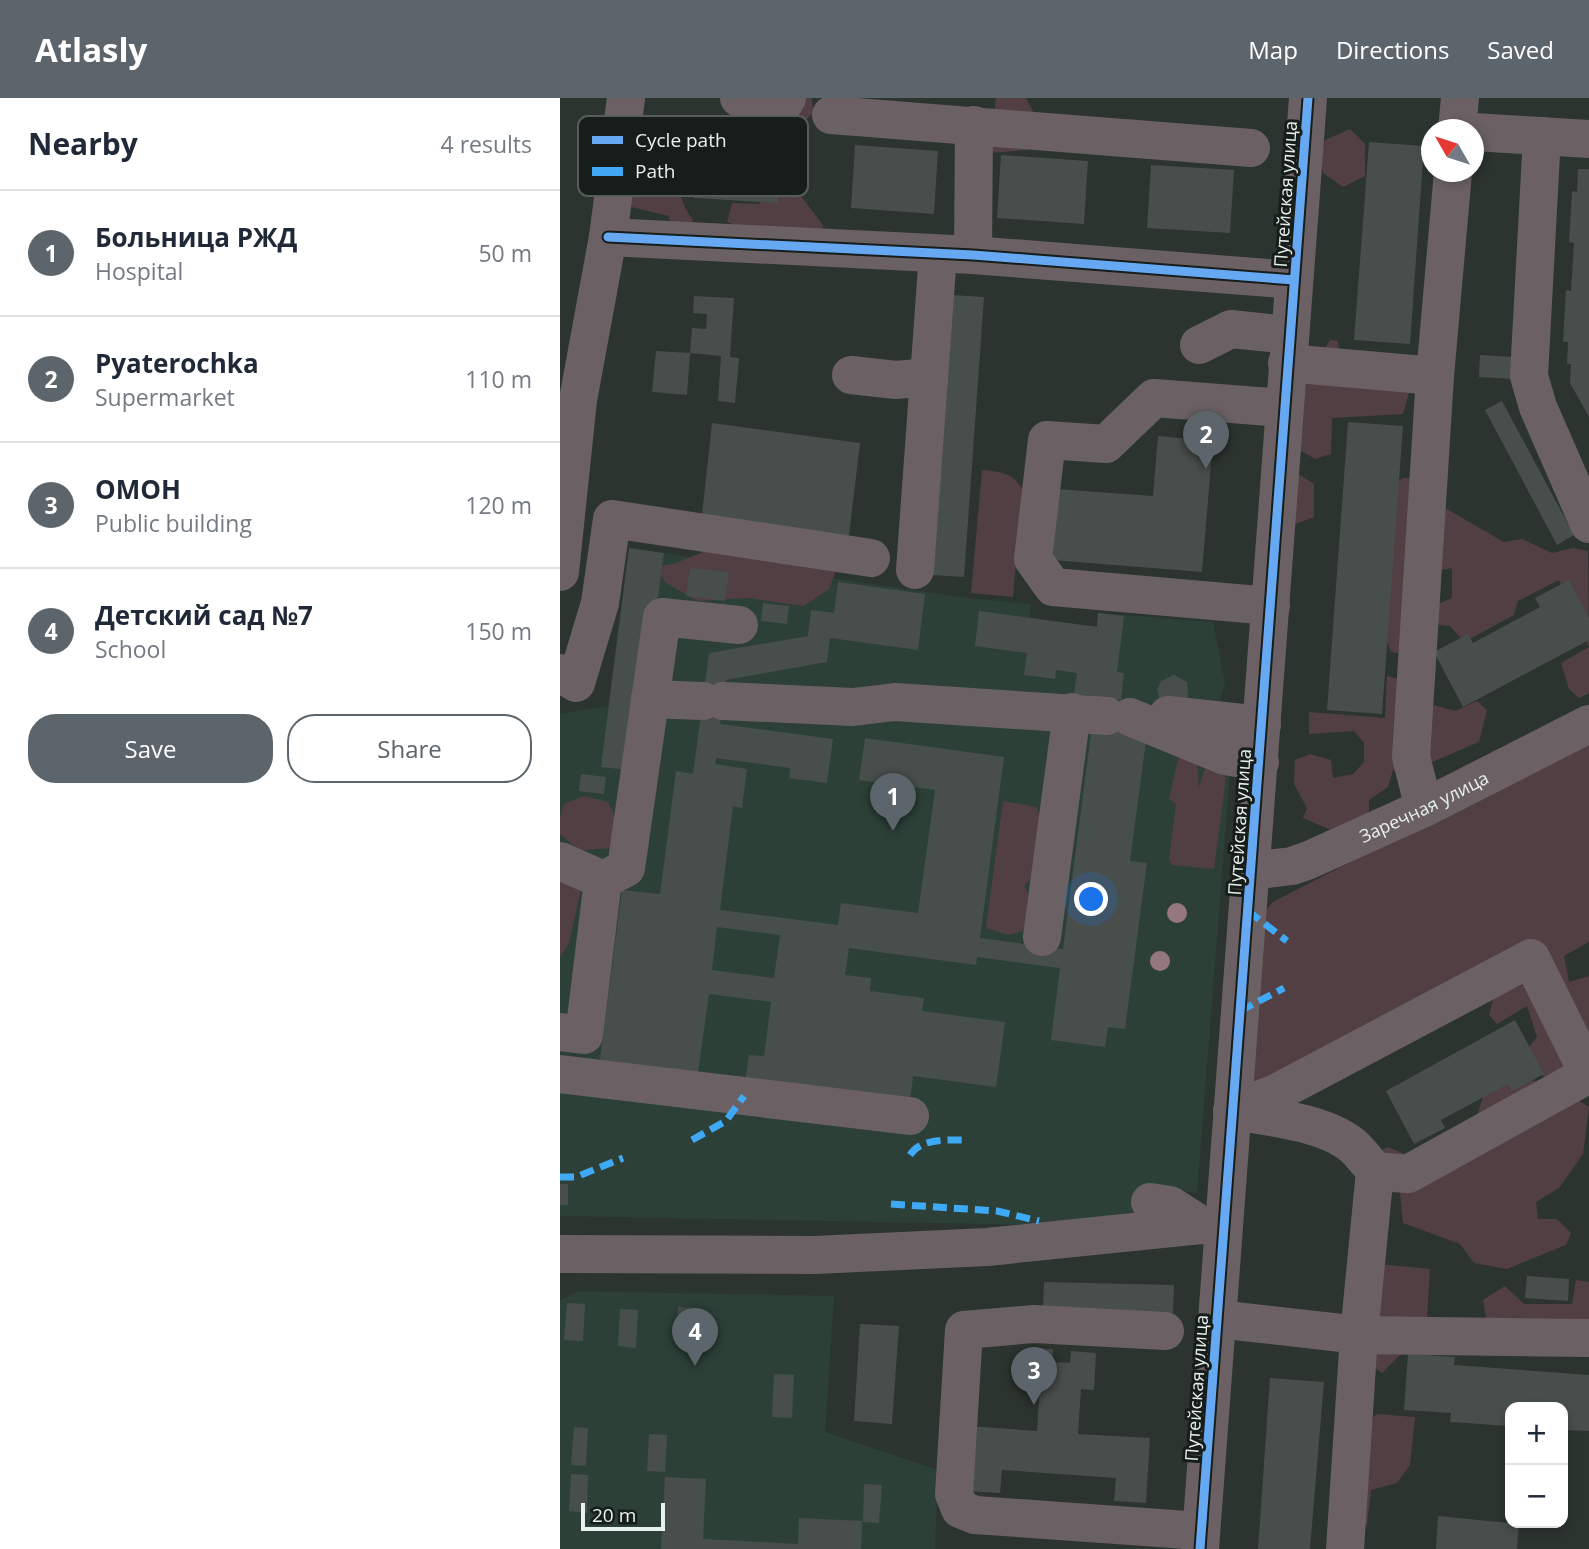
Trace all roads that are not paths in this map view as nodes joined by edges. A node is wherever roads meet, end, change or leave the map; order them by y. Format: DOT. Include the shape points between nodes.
graph roads {
  1 [pos="626,98"];
  2 [pos="739,98"];
  3 [pos="787,98"];
  4 [pos="1308,98"];
  5 [pos="1460,98"];
  6 [pos="831,115"];
  7 [pos="624,116"];
  8 [pos="1458,119"];
  9 [pos="974,125"];
  10 [pos="1484,133"];
  11 [pos="1542,136"];
  12 [pos="1589,139"];
  13 [pos="1251,148"];
  14 [pos="1452,182"];
  15 [pos="613,196"];
  16 [pos="608,237"];
  17 [pos="955,255"];
  18 [pos="1294,280"];
  19 [pos="1199,345"];
  20 [pos="1288,349"];
  21 [pos="851,375"];
  22 [pos="1435,376"];
  23 [pos="929,377"];
  24 [pos="1284,408"];
  25 [pos="1589,524"];
  26 [pos="871,558"];
  27 [pos="915,570"];
  28 [pos="560,572"];
  29 [pos="1271,606"];
  30 [pos="739,625"];
  31 [pos="560,673"];
  32 [pos="650,699"];
  33 [pos="1103,715"];
  34 [pos="1168,715"];
  35 [pos="1589,724"];
  36 [pos="1262,725"];
  37 [pos="1260,762"];
  38 [pos="1424,808"];
  39 [pos="560,861"];
  40 [pos="1251,871"];
  41 [pos="603,880"];
  42 [pos="1042,937"];
  43 [pos="560,1032"];
  44 [pos="560,1074"];
  45 [pos="1589,1074"];
  46 [pos="1232,1111"];
  47 [pos="910,1116"];
  48 [pos="1376,1171"];
  49 [pos="1150,1202"];
  50 [pos="1212,1226"];
  51 [pos="560,1254"];
  52 [pos="1217,1319"];
  53 [pos="1165,1331"];
  54 [pos="1359,1335"];
  55 [pos="1589,1338"];
  56 [pos="1200,1540"];
  57 [pos="1345,1549"];
  1 -- 7 [label="street"];
  2 -- 3 [label="street" via="784,103"];
  4 -- 18 [label="street, Путейская улица"];
  5 -- 8 [label="street"];
  6 -- 9 [label="street"];
  9 -- 13 [label="street"];
  9 -- 17 [label="street"];
  10 -- 11 [label="street"];
  11 -- 12 [label="street"];
  11 -- 25 [label="street" via="1529,376"];
  14 -- 22 [label="street"];
  15 -- 16 [label="street"];
  16 -- 17 [label="street"];
  16 -- 28 [label="street" via="578,400"];
  17 -- 18 [label="street"];
  17 -- 23 [label="street"];
  18 -- 20 [label="street, Путейская улица"];
  19 -- 20 [label="street" via="1231,329"];
  20 -- 22 [label="street"];
  20 -- 24 [label="street, Путейская улица"];
  21 -- 23 [label="street" via="896,380"];
  22 -- 38 [label="street" via="1411,757"];
  23 -- 27 [label="street"];
  24 -- 29 [label="street, Путейская улица"];
  24 -- 29 [label="street" via="1154,398 1106,444 1047,440 1033,559 1053,587"];
  26 -- 31 [label="street" via="612,519 600,603 576,683"];
  29 -- 36 [label="street, Путейская улица"];
  30 -- 32 [label="street" via="662,617"];
  32 -- 33 [label="street" via="853,707 895,702"];
  32 -- 41 [label="street" via="626,869"];
  33 -- 37 [label="street" via="1225,756"];
  33 -- 42 [label="street"];
  34 -- 36 [label="street"];
  35 -- 38 [label="street, Заречная улица"];
  36 -- 37 [label="street, Путейская улица"];
  37 -- 40 [label="street, Путейская улица"];
  38 -- 40 [label="street, Заречная улица" via="1309,860"];
  39 -- 41 [label="street"];
  40 -- 46 [label="street, Путейская улица"];
  41 -- 43 [label="street" via="584,1035"];
  44 -- 47 [label="street"];
  45 -- 46 [label="street" via="1531,958 1278,1092"];
  45 -- 48 [label="street" via="1408,1174"];
  46 -- 48 [label="street" via="1333,1133"];
  46 -- 50 [label="street, Путейская улица"];
  48 -- 54 [label="street"];
  49 -- 50 [label="street" via="1170,1205"];
  50 -- 51 [label="street" via="974,1248 815,1255"];
  50 -- 52 [label="street, Путейская улица"];
  52 -- 54 [label="street"];
  52 -- 56 [label="street, Путейская улица"];
  53 -- 56 [label="street" via="1034,1324 964,1330 954,1494 960,1510 975,1515"];
  54 -- 55 [label="street"];
  54 -- 57 [label="street"];
}
